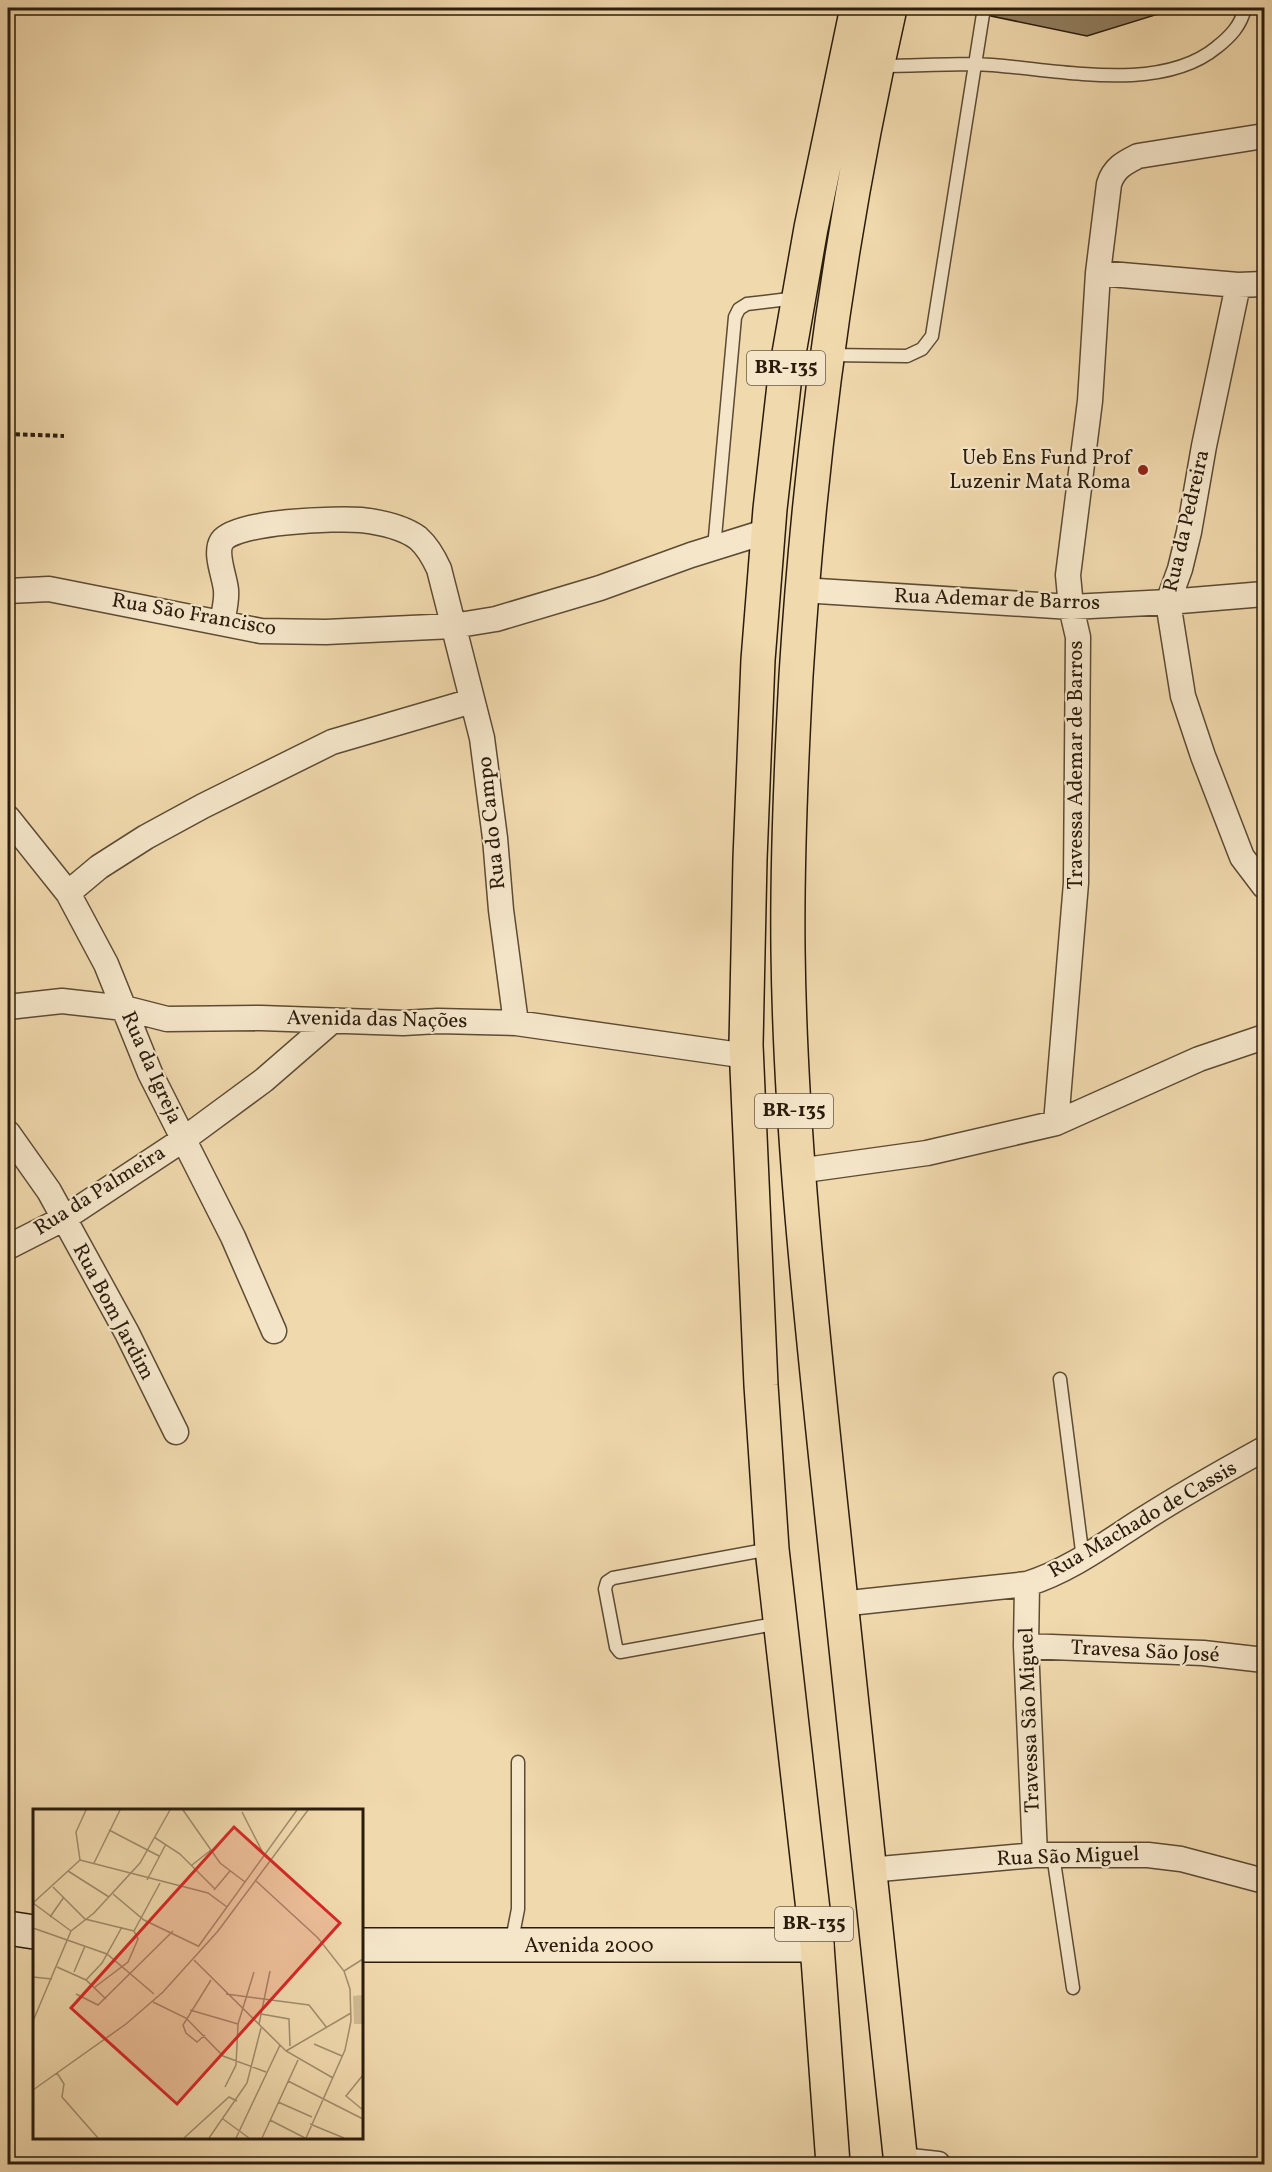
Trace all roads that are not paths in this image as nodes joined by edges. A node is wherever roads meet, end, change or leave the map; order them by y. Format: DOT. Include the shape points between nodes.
graph roads {
  1 [pos="858,8"];
  2 [pos="890,8"];
  3 [pos="1245,8"];
  4 [pos="983,14"];
  5 [pos="974,64"];
  6 [pos="877,66"];
  7 [pos="1264,136"];
  8 [pos="1098,273"];
  9 [pos="1264,284"];
  10 [pos="1238,285"];
  11 [pos="799,298"];
  12 [pos="828,355"];
  13 [pos="768,531"];
  14 [pos="714,548"];
  15 [pos="802,590"];
  16 [pos="8,591"];
  17 [pos="1264,594"];
  18 [pos="1168,602"];
  19 [pos="1071,607"];
  20 [pos="222,622"];
  21 [pos="453,626"];
  22 [pos="472,701"];
  23 [pos="8,818"];
  24 [pos="1264,886"];
  25 [pos="68,893"];
  26 [pos="8,1007"];
  27 [pos="124,1008"];
  28 [pos="332,1021"];
  29 [pos="516,1023"];
  30 [pos="1264,1037"];
  31 [pos="747,1056"];
  32 [pos="1056,1123"];
  33 [pos="8,1133"];
  34 [pos="184,1139"];
  35 [pos="798,1171"];
  36 [pos="63,1219"];
  37 [pos="8,1247"];
  38 [pos="274,1331"];
  39 [pos="1059,1379"];
  40 [pos="176,1432"];
  41 [pos="1264,1449"];
  42 [pos="772,1548"];
  43 [pos="1083,1559"];
  44 [pos="1028,1584"];
  45 [pos="840,1604"];
  46 [pos="780,1623"];
  47 [pos="1026,1646"];
  48 [pos="1264,1660"];
  49 [pos="518,1762"];
  50 [pos="1044,1855"];
  51 [pos="869,1870"];
  52 [pos="1264,1881"];
  53 [pos="8,1928"];
  54 [pos="33,1932"];
  55 [pos="363,1945"];
  56 [pos="817,1945"];
  57 [pos="511,1946"];
  58 [pos="1073,1988"];
  59 [pos="901,2162"];
  60 [pos="833,2164"];
  61 [pos="938,2164"];
  1 -- 11 [label="highway, BR-135"];
  2 -- 6 [label="highway, BR-135"];
  3 -- 5 [label="lane" via="1231,36 1204,58 1176,70 1090,74"];
  4 -- 5 [label="lane"];
  5 -- 6 [label="lane"];
  5 -- 12 [label="lane" via="932,336 922,350 907,356"];
  6 -- 12 [label="highway, BR-135" via="845,236"];
  7 -- 8 [label="street, Travessa Ademar de Barros" via="1148,153 1119,166 1109,184"];
  8 -- 10 [label="street"];
  8 -- 19 [label="street, Travessa Ademar de Barros" via="1090,401 1068,575"];
  9 -- 10 [label="street"];
  10 -- 18 [label="street, Rua da Pedreira" via="1189,532"];
  11 -- 13 [label="highway, BR-135" via="785,376"];
  11 -- 14 [label="lane" via="747,304 735,317"];
  12 -- 15 [label="highway, BR-135"];
  13 -- 14 [label="street"];
  13 -- 31 [label="highway, BR-135" via="756,707"];
  14 -- 21 [label="street" via="600,588 496,619"];
  15 -- 19 [label="street, Rua Ademar de Barros"];
  15 -- 35 [label="highway, BR-135" via="788,812 791,1065"];
  16 -- 20 [label="street, Rua São Francisco" via="49,589"];
  17 -- 18 [label="street, Rua Ademar de Barros"];
  18 -- 19 [label="street, Rua Ademar de Barros"];
  18 -- 24 [label="street, Rua da Pedreira" via="1184,696 1203,756 1242,857"];
  19 -- 32 [label="street, Travessa Ademar de Barros" via="1078,636 1076,883"];
  20 -- 21 [label="street, Rua São Francisco" via="261,631"];
  20 -- 21 [label="street, Rua do Campo" via="226,592 220,546 225,537 256,527 343,519 388,525 418,539 439,569"];
  21 -- 22 [label="street, Rua do Campo"];
  22 -- 25 [label="street" via="332,742 146,837 99,867"];
  22 -- 29 [label="street, Rua do Campo" via="482,738"];
  23 -- 25 [label="street, Rua da Igreja"];
  25 -- 27 [label="street, Rua da Igreja" via="106,964"];
  26 -- 27 [label="street, Avenida das Nações" via="62,1000"];
  27 -- 28 [label="street, Avenida das Nações" via="167,1019"];
  27 -- 34 [label="street, Rua da Igreja" via="150,1073"];
  28 -- 29 [label="street, Avenida das Nações"];
  28 -- 34 [label="street, Rua da Palmeira" via="264,1080"];
  29 -- 31 [label="street, Avenida das Nações"];
  30 -- 32 [label="street" via="1199,1059"];
  31 -- 42 [label="highway, BR-135"];
  32 -- 35 [label="street" via="927,1153"];
  33 -- 36 [label="street, Rua Bom Jardim" via="49,1191"];
  34 -- 36 [label="street, Rua da Palmeira"];
  34 -- 38 [label="street, Rua da Igreja"];
  35 -- 45 [label="highway, BR-135"];
  36 -- 37 [label="street, Rua da Palmeira"];
  36 -- 40 [label="street, Rua Bom Jardim" via="127,1333"];
  39 -- 43 [label="lane"];
  41 -- 43 [label="street, Rua Machado de Cassis"];
  42 -- 46 [label="highway, BR-135"];
  42 -- 46 [label="lane" via="613,1578 605,1589 616,1647 621,1652"];
  43 -- 44 [label="street, Rua Machado de Cassis"];
  44 -- 45 [label="street, Rua Machado de Cassis"];
  44 -- 47 [label="street, Travessa São Miguel"];
  45 -- 51 [label="highway, BR-135"];
  46 -- 56 [label="highway, BR-135"];
  47 -- 48 [label="street, Travesa São José" via="1203,1653"];
  47 -- 50 [label="street, Travessa São Miguel"];
  49 -- 57 [label="lane" via="518,1909"];
  50 -- 51 [label="street, Rua São Miguel"];
  50 -- 52 [label="street, Rua São Miguel" via="1148,1855 1181,1859"];
  50 -- 58 [label="lane"];
  51 -- 59 [label="highway, BR-135"];
  53 -- 54 [label="street"];
  55 -- 57 [label="street, Avenida 2000"];
  56 -- 57 [label="street, Avenida 2000"];
  56 -- 60 [label="highway, BR-135"];
  59 -- 61 [label="street"];
}
